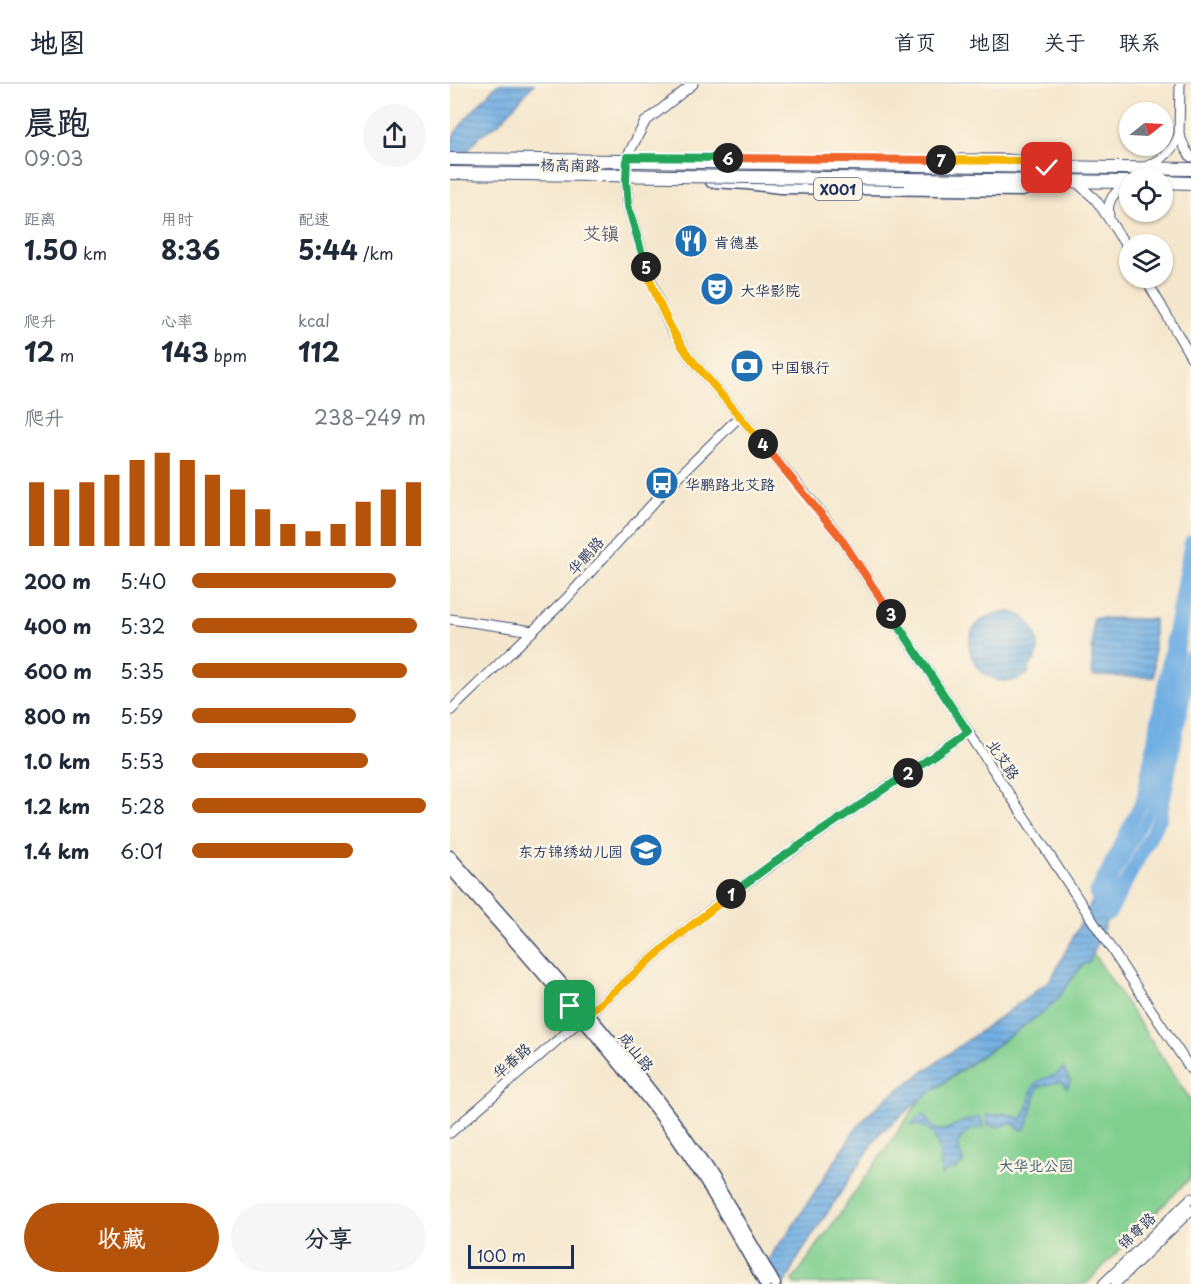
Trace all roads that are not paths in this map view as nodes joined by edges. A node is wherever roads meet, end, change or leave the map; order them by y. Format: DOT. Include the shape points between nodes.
graph roads {
  1 [pos="693,84"];
  2 [pos="1180,87"];
  3 [pos="1191,89"];
  4 [pos="1179,135"];
  5 [pos="450,157"];
  6 [pos="627,157"];
  7 [pos="1191,157"];
  8 [pos="1047,168"];
  9 [pos="1143,168"];
  10 [pos="1119,169"];
  11 [pos="1173,170"];
  12 [pos="1191,170"];
  13 [pos="454,176"];
  14 [pos="626,181"];
  15 [pos="1048,181"];
  16 [pos="1075,181"];
  17 [pos="1119,182"];
  18 [pos="1173,182"];
  19 [pos="1191,183"];
  20 [pos="1119,189"];
  21 [pos="1109,218"];
  22 [pos="1119,234"];
  23 [pos="1150,288"];
  24 [pos="1191,357"];
  25 [pos="740,416"];
  26 [pos="450,620"];
  27 [pos="533,631"];
  28 [pos="450,711"];
  29 [pos="968,732"];
  30 [pos="450,856"];
  31 [pos="450,868"];
  32 [pos="585,1017"];
  33 [pos="1191,1070"];
  34 [pos="450,1133"];
  35 [pos="1191,1198"];
  36 [pos="1191,1210"];
  37 [pos="760,1267"];
  38 [pos="765,1284"];
  39 [pos="775,1284"];
  40 [pos="1103,1284"];
  41 [pos="1115,1284"];
  1 -- 6 [label="street" via="645,122"];
  2 -- 3 [label="street"];
  2 -- 4 [label="street"];
  4 -- 7 [label="street"];
  4 -- 9 [label="street" via="1165,156"];
  5 -- 6 [label="main road, 杨高南路 / X001"];
  5 -- 8 [label="highway, 杨高南路 / X001, bridge"];
  6 -- 8 [label="main road, 杨高南路 / X001" via="1006,160"];
  6 -- 14 [label="street, 北艾路"];
  8 -- 10 [label="highway, 杨高南路 / X001"];
  11 -- 12 [label="highway, 杨高南路 / X001"];
  13 -- 14 [label="main road, 杨高南路 / X001"];
  13 -- 15 [label="highway, 杨高南路 / X001, bridge"];
  14 -- 15 [label="main road, 杨高南路 / X001" via="780,188 1022,191"];
  14 -- 25 [label="street, 北艾路" via="628,206 670,327 688,355"];
  15 -- 16 [label="highway, 杨高南路"];
  16 -- 17 [label="highway, 杨高南路"];
  16 -- 21 [label="street"];
  18 -- 19 [label="highway"];
  20 -- 21 [label="street" via="1109,202"];
  21 -- 22 [label="street"];
  23 -- 24 [label="street"];
  25 -- 27 [label="street, 华鹏路"];
  25 -- 29 [label="street, 北艾路" via="840,537"];
  26 -- 27 [label="street"];
  27 -- 28 [label="street, 华鹏路"];
  29 -- 32 [label="street, 华春路" via="724,899"];
  29 -- 33 [label="street, 北艾路"];
  30 -- 32 [label="main road, 成山路"];
  31 -- 32 [label="main road, 成山路"];
  32 -- 34 [label="street, 华春路"];
  32 -- 37 [label="main road, 成山路" via="666,1123"];
  35 -- 40 [label="street, 锦尊路"];
  36 -- 41 [label="street, 锦尊路"];
  37 -- 38 [label="main road, 成山路"];
  37 -- 39 [label="main road, 成山路"];
}
